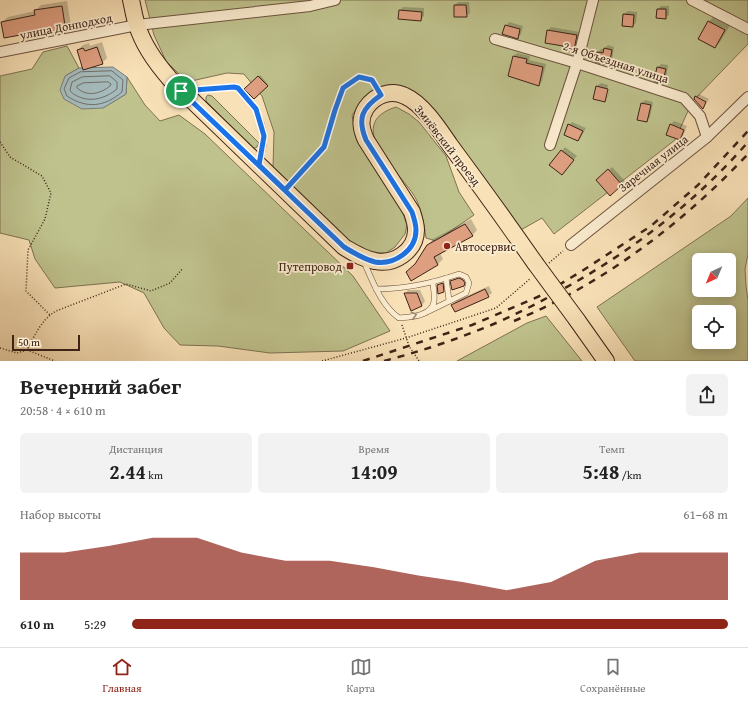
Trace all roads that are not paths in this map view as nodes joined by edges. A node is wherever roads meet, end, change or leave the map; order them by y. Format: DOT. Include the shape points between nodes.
graph roads {
  1 [pos="131,0"];
  2 [pos="335,0"];
  3 [pos="593,0"];
  4 [pos="692,0"];
  5 [pos="137,25"];
  6 [pos="748,29"];
  7 [pos="495,39"];
  8 [pos="0,52"];
  9 [pos="577,63"];
  10 [pos="181,91"];
  11 [pos="748,97"];
  12 [pos="707,137"];
  13 [pos="550,145"];
  14 [pos="259,165"];
  15 [pos="571,245"];
  16 [pos="362,258"];
  17 [pos="446,278"];
  18 [pos="433,282"];
  19 [pos="376,289"];
  20 [pos="449,300"];
  21 [pos="429,311"];
  22 [pos="606,361"];
  1 -- 5 [label="main road"];
  2 -- 5 [label="street, улица Донподход" via="310,6"];
  3 -- 9 [label="street"];
  4 -- 6 [label="street"];
  5 -- 8 [label="street, улица Донподход"];
  5 -- 10 [label="main road" via="160,67"];
  7 -- 9 [label="street, 2-я Объездная улица"];
  9 -- 12 [label="street, 2-я Объездная улица" via="684,98 700,116"];
  9 -- 13 [label="street"];
  10 -- 14 [label="main road"];
  10 -- 14 [label="lane" via="238,88 256,109 264,136"];
  11 -- 12 [label="street, Заречная улица"];
  12 -- 15 [label="street, Заречная улица"];
  14 -- 16 [label="main road" via="344,247"];
  16 -- 19 [label="lane"];
  16 -- 22 [label="main road, Змиёвский проезд, bridge" via="376,262 393,260 412,245 416,230 412,212 361,129 363,113 368,105 389,92 407,96 427,115"];
  17 -- 18 [label="lane"];
  17 -- 20 [label="lane"];
  17 -- 20 [label="lane" via="460,274 466,277 469,283 466,293"];
  18 -- 19 [label="lane" via="393,289"];
  18 -- 21 [label="lane" via="434,303"];
  19 -- 21 [label="lane, one-way" via="389,311 399,318 413,317"];
  20 -- 21 [label="lane"];
}
